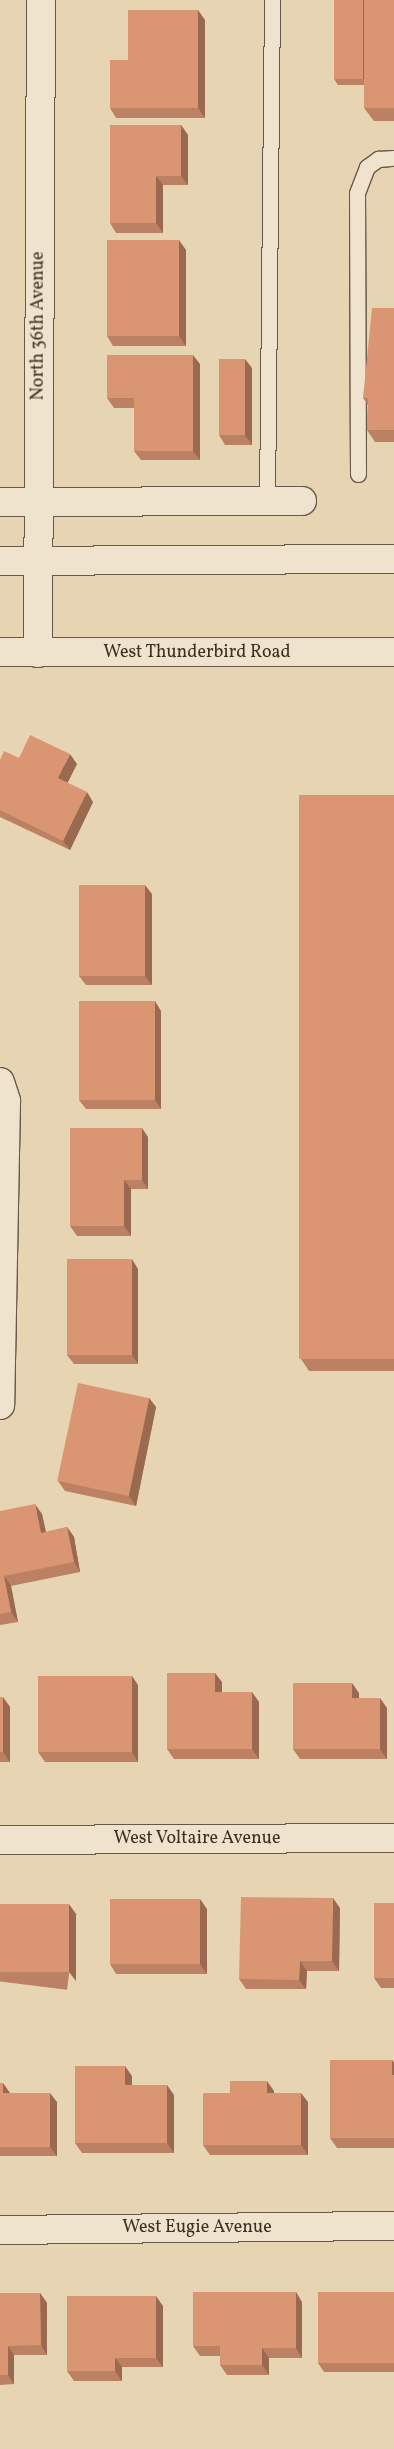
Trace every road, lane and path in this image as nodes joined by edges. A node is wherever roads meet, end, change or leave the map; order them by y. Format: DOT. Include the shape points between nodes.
graph roads {
  1 [pos="41,0"];
  2 [pos="272,0"];
  3 [pos="394,158"];
  4 [pos="358,474"];
  5 [pos="302,500"];
  6 [pos="268,501"];
  7 [pos="0,502"];
  8 [pos="38,502"];
  9 [pos="394,559"];
  10 [pos="38,560"];
  11 [pos="0,561"];
  12 [pos="0,652"];
  13 [pos="394,652"];
  14 [pos="38,653"];
  15 [pos="0,1082"];
  16 [pos="0,1405"];
  17 [pos="394,1838"];
  18 [pos="0,1840"];
  19 [pos="394,2226"];
  20 [pos="0,2230"];
  1 -- 8 [label="street, North 36th Avenue"];
  2 -- 6 [label="lane"];
  3 -- 4 [label="lane" via="378,159 368,167 357,194"];
  5 -- 6 [label="street"];
  6 -- 8 [label="street"];
  7 -- 8 [label="street"];
  8 -- 10 [label="street, North 36th Avenue"];
  9 -- 10 [label="street"];
  10 -- 11 [label="street"];
  10 -- 14 [label="street, North 36th Avenue"];
  12 -- 14 [label="street, West Thunderbird Road"];
  13 -- 14 [label="street, West Thunderbird Road"];
  15 -- 16 [label="street" via="6,1101"];
  17 -- 18 [label="street, West Voltaire Avenue"];
  19 -- 20 [label="street, West Eugie Avenue"];
}
